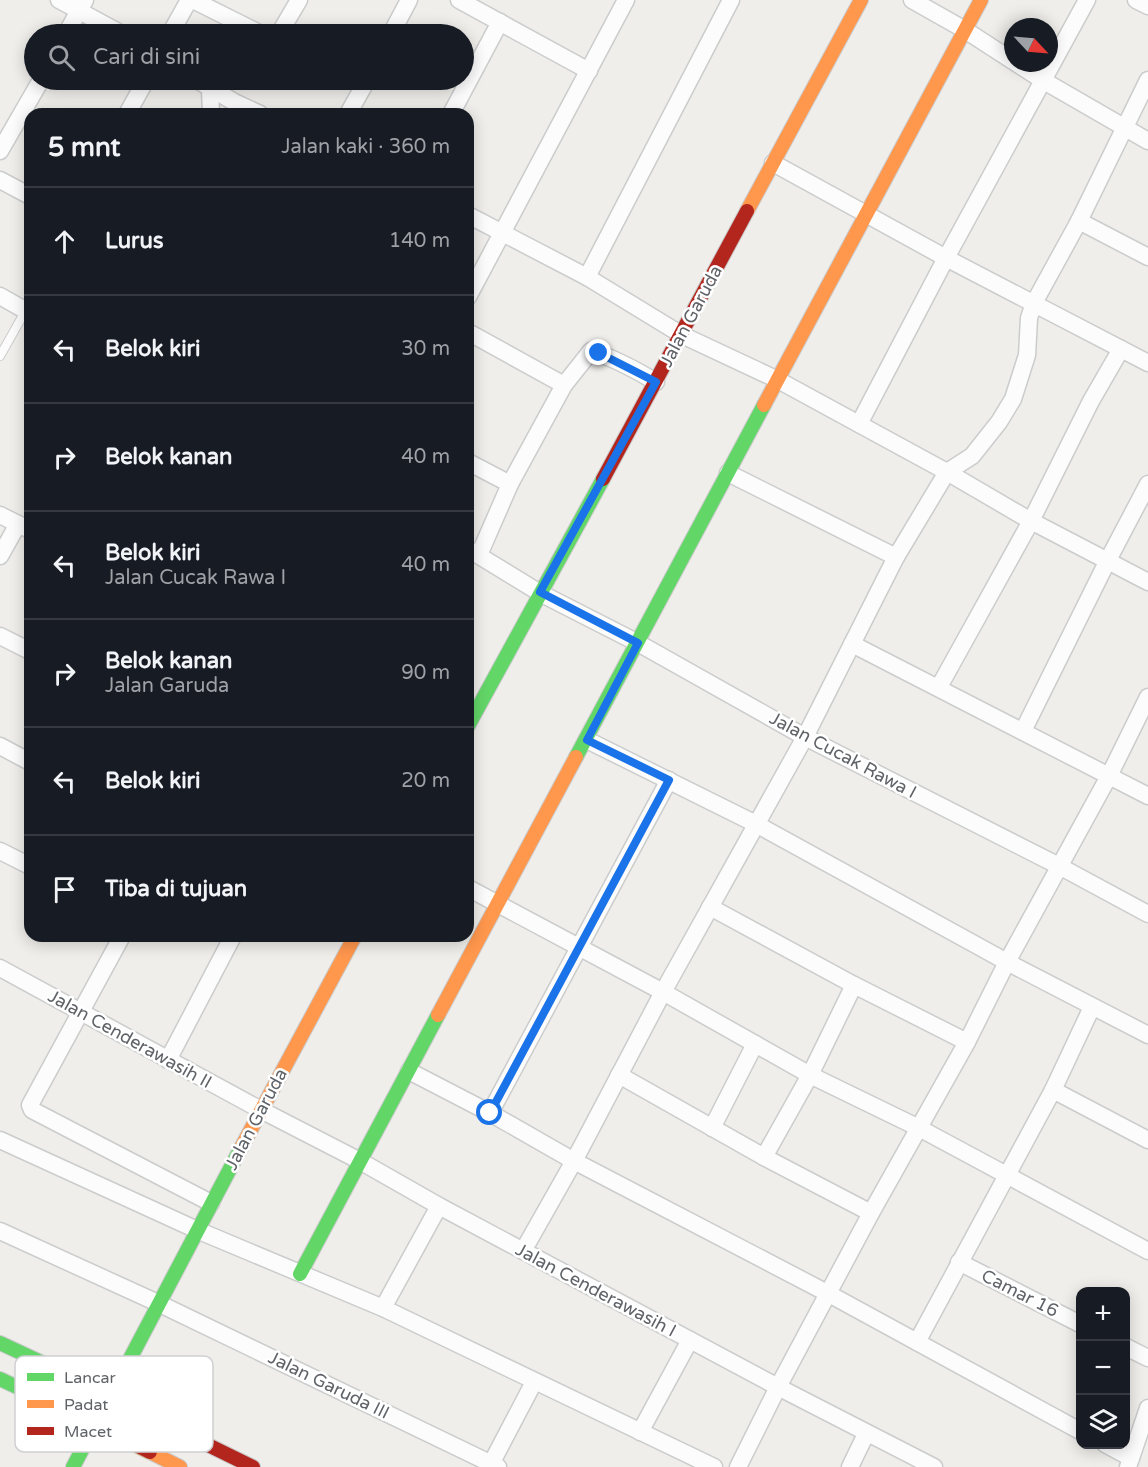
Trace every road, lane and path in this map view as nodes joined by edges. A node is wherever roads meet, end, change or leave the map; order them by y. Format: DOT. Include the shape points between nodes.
graph roads {
  1 [pos="59,0"];
  2 [pos="191,0"];
  3 [pos="299,0"];
  4 [pos="409,0"];
  5 [pos="459,0"];
  6 [pos="626,0"];
  7 [pos="731,0"];
  8 [pos="861,0"];
  9 [pos="912,0"];
  10 [pos="981,0"];
  11 [pos="1087,0"];
  12 [pos="1136,0"];
  13 [pos="82,6"];
  14 [pos="1148,6"];
  15 [pos="500,22"];
  16 [pos="72,24"];
  17 [pos="108,24"];
  18 [pos="176,24"];
  19 [pos="240,24"];
  20 [pos="285,24"];
  21 [pos="396,24"];
  22 [pos="965,30"];
  23 [pos="1004,55"];
  24 [pos="589,70"];
  25 [pos="474,71"];
  26 [pos="1030,72"];
  27 [pos="1148,80"];
  28 [pos="1044,81"];
  29 [pos="35,90"];
  30 [pos="140,90"];
  31 [pos="205,90"];
  32 [pos="214,90"];
  33 [pos="357,90"];
  34 [pos="464,90"];
  35 [pos="25,108"];
  36 [pos="130,108"];
  37 [pos="209,108"];
  38 [pos="249,108"];
  39 [pos="350,108"];
  40 [pos="454,108"];
  41 [pos="24,110"];
  42 [pos="1124,129"];
  43 [pos="1148,141"];
  44 [pos="0,152"];
  45 [pos="773,163"];
  46 [pos="0,180"];
  47 [pos="24,193"];
  48 [pos="866,214"];
  49 [pos="474,218"];
  50 [pos="1079,221"];
  51 [pos="503,233"];
  52 [pos="1148,257"];
  53 [pos="946,258"];
  54 [pos="587,277"];
  55 [pos="474,286"];
  56 [pos="0,296"];
  57 [pos="1034,303"];
  58 [pos="24,309"];
  59 [pos="24,317"];
  60 [pos="682,334"];
  61 [pos="474,335"];
  62 [pos="1121,349"];
  63 [pos="0,356"];
  64 [pos="1148,363"];
  65 [pos="778,380"];
  66 [pos="656,382"];
  67 [pos="564,385"];
  68 [pos="859,424"];
  69 [pos="474,465"];
  70 [pos="728,472"];
  71 [pos="947,472"];
  72 [pos="510,484"];
  73 [pos="1148,484"];
  74 [pos="0,515"];
  75 [pos="1031,521"];
  76 [pos="24,527"];
  77 [pos="474,550"];
  78 [pos="474,553"];
  79 [pos="0,556"];
  80 [pos="897,557"];
  81 [pos="1107,561"];
  82 [pos="1148,582"];
  83 [pos="540,592"];
  84 [pos="0,636"];
  85 [pos="638,643"];
  86 [pos="852,644"];
  87 [pos="24,648"];
  88 [pos="939,687"];
  89 [pos="1148,697"];
  90 [pos="474,715"];
  91 [pos="1023,731"];
  92 [pos="805,736"];
  93 [pos="587,740"];
  94 [pos="0,746"];
  95 [pos="24,759"];
  96 [pos="1108,776"];
  97 [pos="669,780"];
  98 [pos="1148,796"];
  99 [pos="756,824"];
  100 [pos="0,851"];
  101 [pos="24,863"];
  102 [pos="1059,866"];
  103 [pos="474,891"];
  104 [pos="499,904"];
  105 [pos="710,907"];
  106 [pos="1148,914"];
  107 [pos="119,942"];
  108 [pos="230,942"];
  109 [pos="352,942"];
  110 [pos="578,948"];
  111 [pos="1007,962"];
  112 [pos="0,968"];
  113 [pos="854,985"];
  114 [pos="663,992"];
  115 [pos="1092,1007"];
  116 [pos="81,1012"];
  117 [pos="1148,1035"];
  118 [pos="967,1042"];
  119 [pos="755,1044"];
  120 [pos="168,1060"];
  121 [pos="409,1071"];
  122 [pos="619,1075"];
  123 [pos="810,1075"];
  124 [pos="1053,1090"];
  125 [pos="261,1110"];
  126 [pos="490,1113"];
  127 [pos="712,1128"];
  128 [pos="919,1128"];
  129 [pos="0,1140"];
  130 [pos="1148,1140"];
  131 [pos="764,1157"];
  132 [pos="360,1161"];
  133 [pos="574,1161"];
  134 [pos="1007,1174"];
  135 [pos="211,1203"];
  136 [pos="439,1206"];
  137 [pos="871,1213"];
  138 [pos="197,1230"];
  139 [pos="0,1231"];
  140 [pos="523,1251"];
  141 [pos="1148,1251"];
  142 [pos="959,1262"];
  143 [pos="300,1274"];
  144 [pos="829,1294"];
  145 [pos="160,1304"];
  146 [pos="383,1308"];
  147 [pos="1076,1322"];
  148 [pos="690,1340"];
  149 [pos="917,1342"];
  150 [pos="0,1343"];
  151 [pos="1130,1349"];
  152 [pos="28,1356"];
  153 [pos="132,1356"];
  154 [pos="1148,1358"];
  155 [pos="0,1379"];
  156 [pos="534,1382"];
  157 [pos="15,1386"];
  158 [pos="778,1387"];
  159 [pos="1148,1408"];
  160 [pos="1076,1429"];
  161 [pos="640,1432"];
  162 [pos="866,1434"];
  163 [pos="213,1447"];
  164 [pos="1111,1449"];
  165 [pos="81,1452"];
  166 [pos="150,1452"];
  167 [pos="1129,1463"];
  168 [pos="495,1465"];
  169 [pos="73,1467"];
  170 [pos="180,1467"];
  171 [pos="253,1467"];
  172 [pos="714,1467"];
  173 [pos="738,1467"];
  174 [pos="850,1467"];
  175 [pos="934,1467"];
  1 -- 13 [label="street"];
  2 -- 18 [label="street"];
  2 -- 19 [label="street"];
  3 -- 20 [label="street"];
  4 -- 21 [label="street"];
  5 -- 15 [label="street"];
  6 -- 24 [label="street"];
  7 -- 54 [label="street"];
  8 -- 45 [label="main road, Jalan Garuda"];
  9 -- 22 [label="street"];
  10 -- 22 [label="main road"];
  11 -- 28 [label="street"];
  12 -- 14 [label="street"];
  13 -- 16 [label="street"];
  13 -- 17 [label="street"];
  15 -- 24 [label="street"];
  15 -- 25 [label="street"];
  22 -- 23 [label="street"];
  22 -- 48 [label="main road"];
  24 -- 51 [label="street"];
  26 -- 28 [label="street"];
  27 -- 42 [label="street"];
  28 -- 42 [label="street"];
  28 -- 53 [label="street"];
  29 -- 35 [label="street"];
  30 -- 36 [label="street"];
  31 -- 37 [label="street"];
  32 -- 38 [label="street"];
  33 -- 39 [label="street"];
  34 -- 40 [label="street"];
  41 -- 44 [label="street"];
  42 -- 43 [label="street"];
  42 -- 50 [label="street"];
  45 -- 48 [label="street"];
  45 -- 60 [label="main road, Jalan Garuda"];
  46 -- 47 [label="street"];
  48 -- 53 [label="street"];
  48 -- 65 [label="main road"];
  49 -- 51 [label="street"];
  50 -- 52 [label="street"];
  50 -- 57 [label="street"];
  51 -- 54 [label="street"];
  51 -- 55 [label="street"];
  53 -- 57 [label="street"];
  53 -- 68 [label="street"];
  54 -- 60 [label="street"];
  56 -- 58 [label="street"];
  57 -- 62 [label="street"];
  57 -- 71 [label="street" via="1027,355 1012,399 972,456"];
  59 -- 63 [label="lane"];
  60 -- 65 [label="street"];
  60 -- 66 [label="main road, Jalan Garuda"];
  61 -- 67 [label="street"];
  62 -- 64 [label="street"];
  62 -- 75 [label="street"];
  65 -- 68 [label="street"];
  65 -- 70 [label="main road"];
  66 -- 67 [label="street" via="591,351"];
  66 -- 83 [label="main road, Jalan Garuda"];
  67 -- 72 [label="street"];
  68 -- 71 [label="street"];
  69 -- 72 [label="street"];
  70 -- 80 [label="street"];
  70 -- 85 [label="main road"];
  71 -- 75 [label="street"];
  71 -- 80 [label="street"];
  72 -- 77 [label="street"];
  73 -- 81 [label="street"];
  74 -- 76 [label="street"];
  75 -- 81 [label="street"];
  75 -- 88 [label="street"];
  76 -- 79 [label="street"];
  78 -- 83 [label="street, Jalan Cucak Rawa I"];
  80 -- 86 [label="street"];
  81 -- 82 [label="street"];
  81 -- 91 [label="street"];
  83 -- 85 [label="street, Jalan Cucak Rawa I"];
  83 -- 90 [label="main road, Jalan Garuda"];
  84 -- 87 [label="street"];
  85 -- 92 [label="street, Jalan Cucak Rawa I"];
  85 -- 93 [label="main road"];
  86 -- 88 [label="street"];
  86 -- 92 [label="street"];
  88 -- 91 [label="street"];
  89 -- 96 [label="street"];
  91 -- 96 [label="street"];
  92 -- 99 [label="street"];
  92 -- 102 [label="street, Jalan Cucak Rawa I"];
  93 -- 97 [label="street"];
  93 -- 104 [label="main road"];
  94 -- 95 [label="street"];
  96 -- 98 [label="street"];
  96 -- 102 [label="street"];
  97 -- 99 [label="street"];
  97 -- 110 [label="street"];
  99 -- 105 [label="street"];
  99 -- 111 [label="street"];
  100 -- 101 [label="street"];
  102 -- 106 [label="street, Jalan Cucak Rawa I"];
  102 -- 111 [label="street"];
  103 -- 104 [label="street"];
  104 -- 110 [label="street"];
  104 -- 121 [label="main road"];
  105 -- 113 [label="street"];
  105 -- 114 [label="street"];
  107 -- 116 [label="street"];
  108 -- 120 [label="street"];
  109 -- 125 [label="main road, Jalan Garuda"];
  110 -- 114 [label="street"];
  110 -- 126 [label="street"];
  111 -- 115 [label="street"];
  111 -- 118 [label="street"];
  112 -- 116 [label="street, Jalan Cenderawasih II"];
  113 -- 118 [label="street"];
  113 -- 123 [label="street"];
  114 -- 119 [label="street"];
  114 -- 122 [label="street"];
  115 -- 117 [label="street"];
  115 -- 124 [label="street"];
  116 -- 120 [label="street, Jalan Cenderawasih II"];
  116 -- 135 [label="street" via="30,1108"];
  118 -- 128 [label="street"];
  119 -- 123 [label="street"];
  119 -- 127 [label="street"];
  120 -- 125 [label="street, Jalan Cenderawasih II"];
  121 -- 126 [label="street"];
  121 -- 132 [label="main road"];
  122 -- 127 [label="street"];
  122 -- 133 [label="street"];
  123 -- 128 [label="street"];
  123 -- 131 [label="street"];
  124 -- 130 [label="street"];
  124 -- 134 [label="street"];
  125 -- 132 [label="street, Jalan Cenderawasih I"];
  125 -- 135 [label="main road, Jalan Garuda"];
  126 -- 133 [label="street"];
  127 -- 131 [label="street"];
  128 -- 134 [label="street"];
  128 -- 137 [label="street"];
  129 -- 138 [label="street"];
  131 -- 137 [label="street"];
  132 -- 136 [label="street, Jalan Cenderawasih I"];
  132 -- 143 [label="main road"];
  133 -- 140 [label="street"];
  133 -- 144 [label="street"];
  134 -- 141 [label="street"];
  134 -- 142 [label="street"];
  135 -- 138 [label="main road, Jalan Garuda"];
  136 -- 140 [label="street, Jalan Cenderawasih I"];
  136 -- 146 [label="street"];
  137 -- 144 [label="street"];
  138 -- 143 [label="street"];
  138 -- 145 [label="main road, Jalan Garuda"];
  139 -- 145 [label="street"];
  140 -- 148 [label="street, Jalan Cenderawasih I"];
  142 -- 147 [label="street, Camar 16"];
  142 -- 149 [label="street"];
  143 -- 146 [label="street"];
  144 -- 149 [label="street"];
  144 -- 158 [label="street"];
  145 -- 153 [label="main road, Jalan Garuda"];
  145 -- 168 [label="street, Jalan Garuda III"];
  146 -- 156 [label="street"];
  148 -- 158 [label="street, Jalan Cenderawasih I"];
  148 -- 161 [label="street"];
  149 -- 160 [label="street"];
  150 -- 152 [label="main road, bridge"];
  151 -- 154 [label="street"];
  155 -- 157 [label="main road, bridge"];
  156 -- 161 [label="street"];
  156 -- 168 [label="street"];
  158 -- 162 [label="street, Jalan Cenderawasih I"];
  158 -- 173 [label="street"];
  159 -- 167 [label="street"];
  161 -- 172 [label="street"];
  162 -- 174 [label="street"];
  162 -- 175 [label="street, Jalan Cenderawasih I"];
  163 -- 171 [label="main road, bridge"];
  164 -- 167 [label="street"];
  165 -- 169 [label="main road, Jalan Garuda"];
  166 -- 170 [label="main road, bridge"];
}
